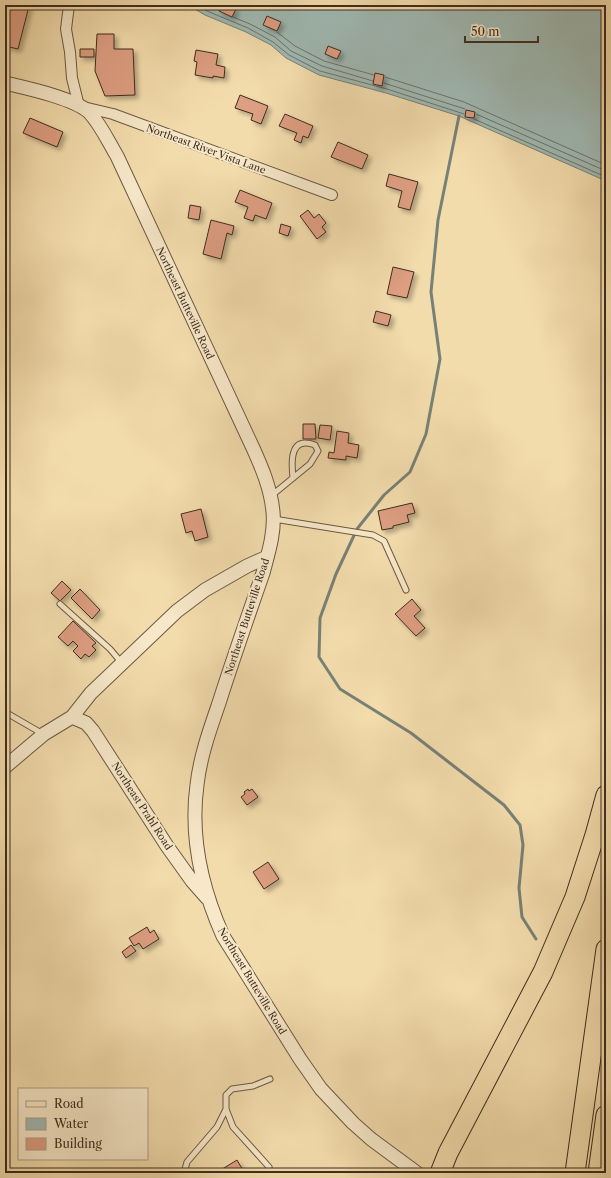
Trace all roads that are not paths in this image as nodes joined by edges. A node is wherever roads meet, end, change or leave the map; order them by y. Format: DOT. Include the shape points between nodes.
graph roads {
  1 [pos="68,5"];
  2 [pos="5,82"];
  3 [pos="79,106"];
  4 [pos="332,195"];
  5 [pos="293,478"];
  6 [pos="270,496"];
  7 [pos="273,519"];
  8 [pos="267,557"];
  9 [pos="406,590"];
  10 [pos="60,604"];
  11 [pos="122,663"];
  12 [pos="5,712"];
  13 [pos="72,717"];
  14 [pos="44,734"];
  15 [pos="5,767"];
  16 [pos="606,795"];
  17 [pos="209,900"];
  18 [pos="606,949"];
  19 [pos="270,1079"];
  20 [pos="588,1080"];
  21 [pos="226,1109"];
  22 [pos="606,1115"];
  23 [pos="269,1167"];
  24 [pos="184,1173"];
  25 [pos="417,1173"];
  26 [pos="440,1173"];
  27 [pos="562,1173"];
  28 [pos="575,1173"];
  29 [pos="598,1173"];
  1 -- 3 [label="street" via="66,29 72,78"];
  2 -- 3 [label="street, Northeast Butteville Road" via="59,97"];
  3 -- 4 [label="street, Northeast River Vista Lane" via="112,114"];
  3 -- 6 [label="street, Northeast Butteville Road" via="88,111 100,126 117,156 253,448"];
  5 -- 5 [label="lane" via="310,464 318,451 315,445 305,442 296,448 292,456"];
  5 -- 6 [label="lane"];
  6 -- 7 [label="street, Northeast Butteville Road"];
  7 -- 8 [label="street, Northeast Butteville Road"];
  7 -- 9 [label="lane" via="373,535 384,541"];
  8 -- 11 [label="street" via="206,590 177,611"];
  8 -- 17 [label="street, Northeast Butteville Road" via="207,738 199,771 195,826 199,860"];
  10 -- 11 [label="lane"];
  11 -- 13 [label="street" via="91,693"];
  12 -- 14 [label="lane"];
  13 -- 14 [label="street"];
  13 -- 17 [label="street, Northeast Prahl Road" via="86,723 93,731 171,852"];
  14 -- 15 [label="street"];
  16 -- 26 [label="highway" via="575,897 543,972 448,1153"];
  17 -- 25 [label="street, Northeast Butteville Road" via="223,936 321,1089 352,1123"];
  18 -- 20 [label="highway"];
  19 -- 21 [label="lane" via="253,1086 232,1089 226,1095"];
  20 -- 27 [label="highway"];
  20 -- 28 [label="highway"];
  21 -- 23 [label="lane" via="233,1127"];
  21 -- 24 [label="lane" via="218,1126 187,1162"];
  22 -- 29 [label="highway"];
}
